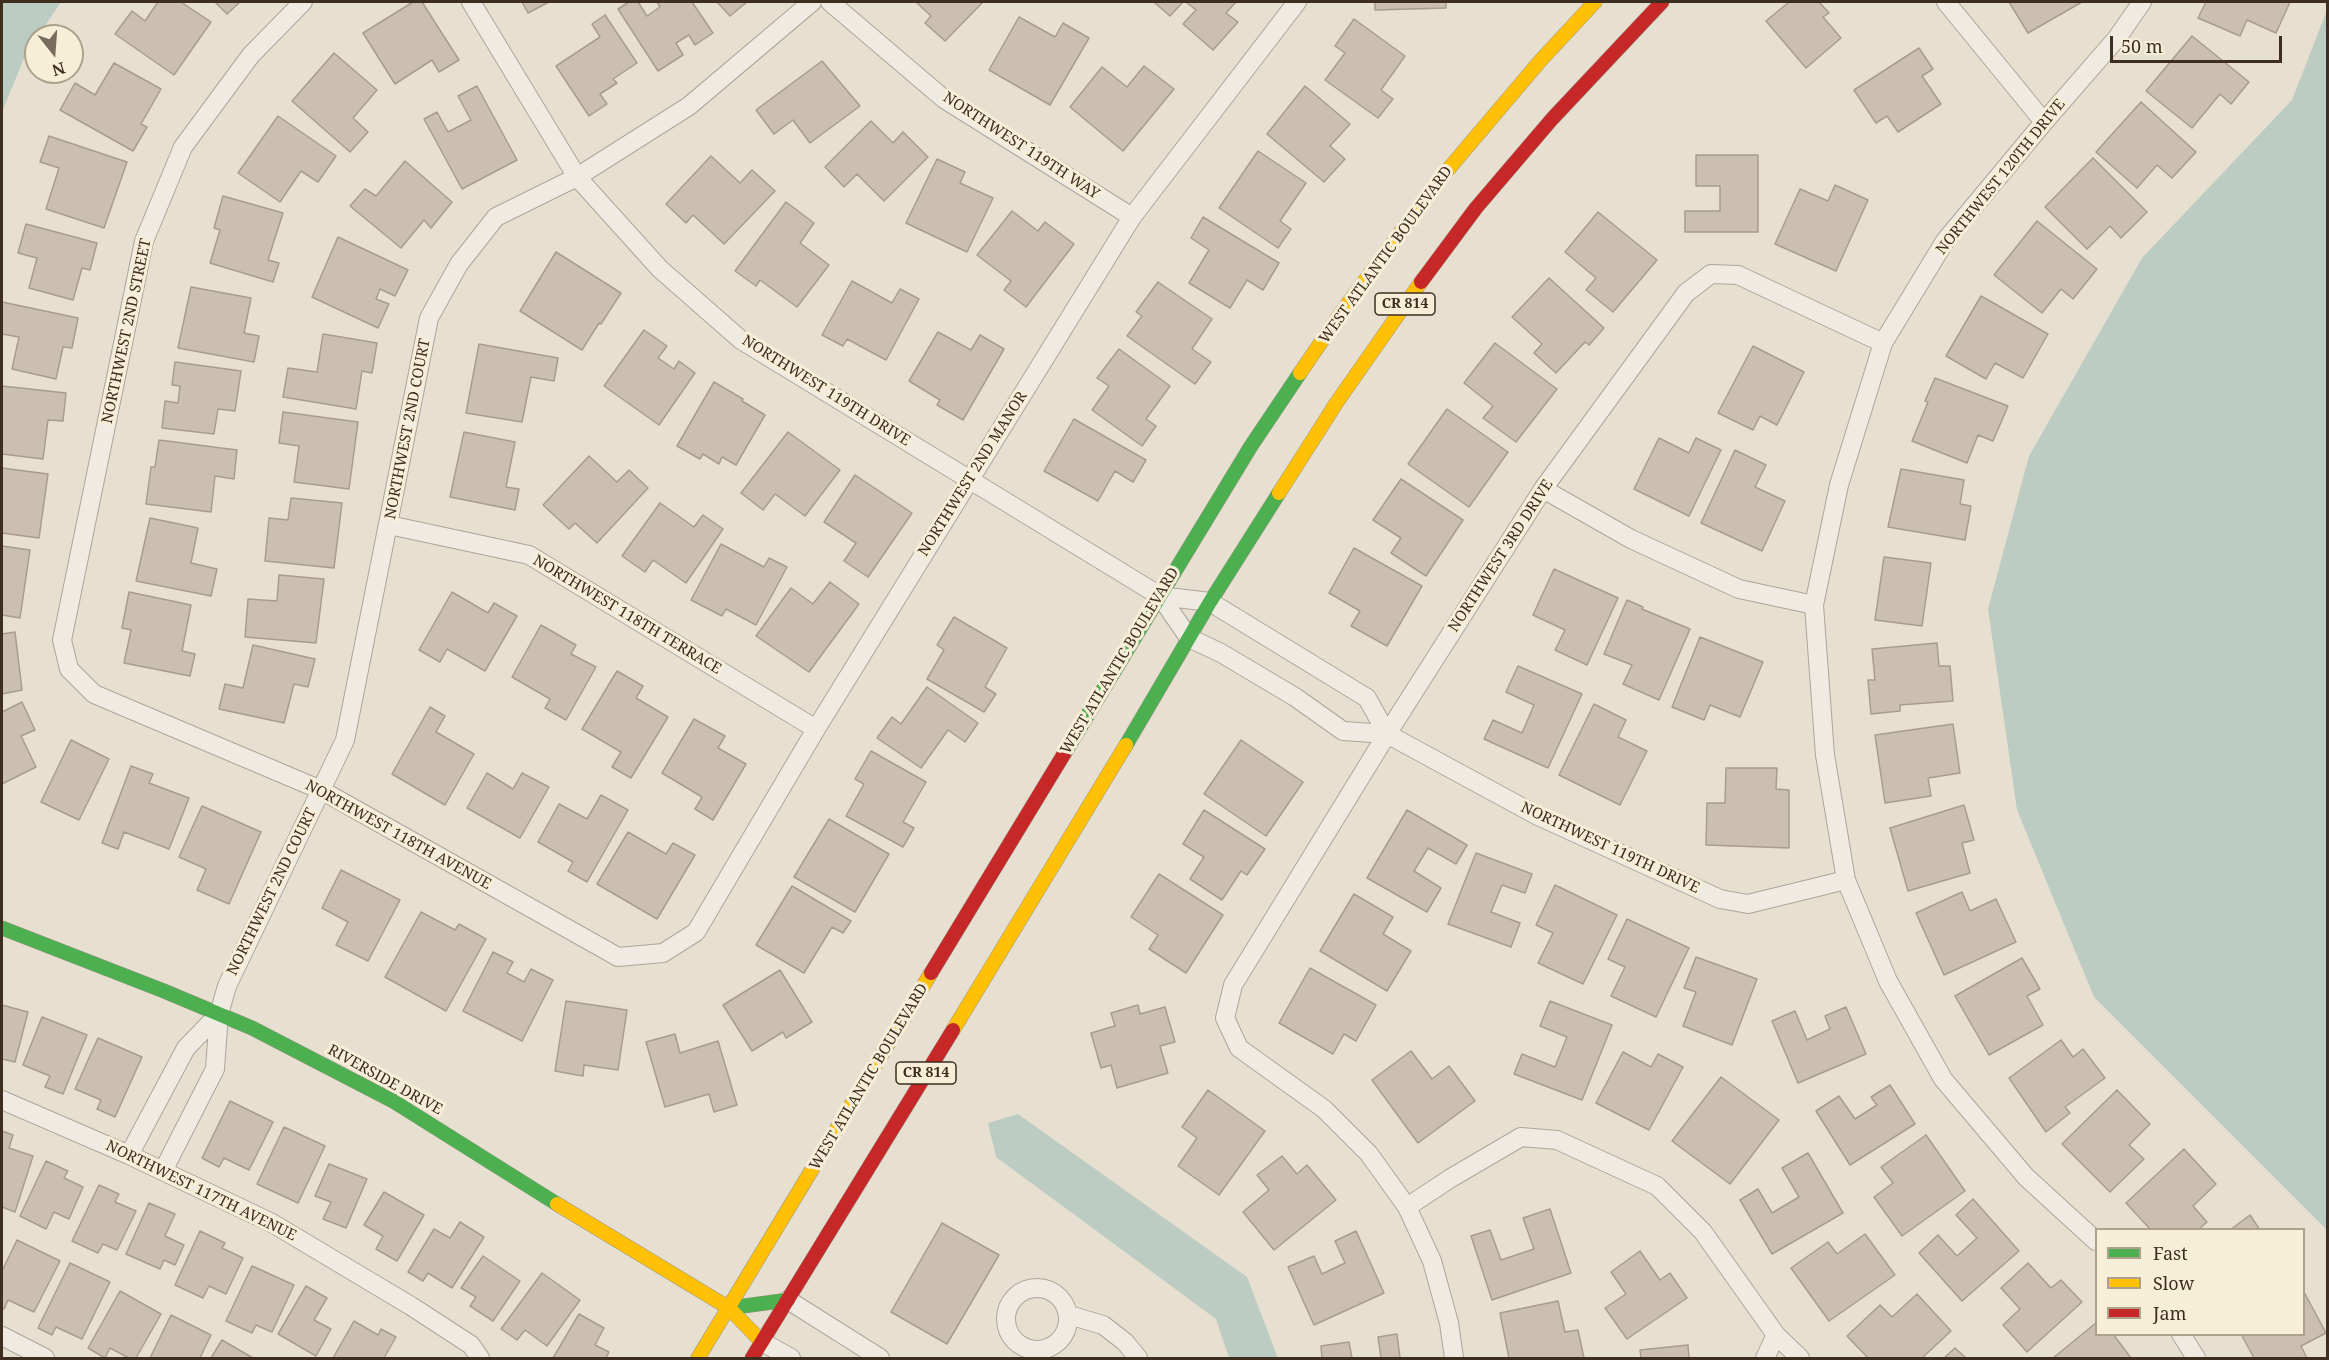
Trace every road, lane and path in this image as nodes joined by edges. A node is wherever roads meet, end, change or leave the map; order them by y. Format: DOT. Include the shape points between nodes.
graph roads {
  1 [pos="303,2"];
  2 [pos="471,2"];
  3 [pos="812,2"];
  4 [pos="830,2"];
  5 [pos="1297,2"];
  6 [pos="1595,2"];
  7 [pos="1662,2"];
  8 [pos="1946,2"];
  9 [pos="2142,2"];
  10 [pos="2044,122"];
  11 [pos="577,177"];
  12 [pos="1132,217"];
  13 [pos="1883,343"];
  14 [pos="970,480"];
  15 [pos="1543,489"];
  16 [pos="389,525"];
  17 [pos="1160,596"];
  18 [pos="1210,602"];
  19 [pos="1814,605"];
  20 [pos="1189,638"];
  21 [pos="69,669"];
  22 [pos="816,729"];
  23 [pos="1387,734"];
  24 [pos="321,790"];
  25 [pos="1846,880"];
  26 [pos="2,928"];
  27 [pos="663,953"];
  28 [pos="219,1014"];
  29 [pos="2,1100"];
  30 [pos="129,1155"];
  31 [pos="163,1171"];
  32 [pos="1407,1207"];
  33 [pos="2095,1238"];
  34 [pos="788,1300"];
  35 [pos="729,1308"];
  36 [pos="1069,1315"];
  37 [pos="1776,1335"];
  38 [pos="2,1336"];
  39 [pos="2182,1336"];
  40 [pos="762,1342"];
  41 [pos="45,1359"];
  42 [pos="480,1359"];
  43 [pos="698,1359"];
  44 [pos="752,1359"];
  45 [pos="791,1359"];
  46 [pos="880,1359"];
  47 [pos="1138,1359"];
  48 [pos="1454,1359"];
  49 [pos="1765,1359"];
  50 [pos="1800,1359"];
  51 [pos="2196,1359"];
  1 -- 21 [label="street, NORTHWEST 2ND STREET" via="251,55 183,147 144,242 62,640"];
  2 -- 11 [label="street, NORTHWEST 119TH DRIVE"];
  3 -- 11 [label="street, NORTHWEST 2ND COURT" via="689,106"];
  4 -- 12 [label="street, NORTHWEST 119TH WAY" via="944,99"];
  5 -- 12 [label="street, NORTHWEST 2ND MANOR"];
  6 -- 17 [label="main road, WEST ATLANTIC BOULEVARD / CR 814" via="1440,179 1341,313 1251,446"];
  7 -- 18 [label="main road, CR 814" via="1552,119 1476,208 1337,402"];
  8 -- 10 [label="street"];
  9 -- 10 [label="street, NORTHWEST 120TH DRIVE" via="2117,38"];
  10 -- 13 [label="street, NORTHWEST 120TH DRIVE" via="1945,241"];
  11 -- 14 [label="street, NORTHWEST 119TH DRIVE" via="660,269 741,340"];
  11 -- 16 [label="street, NORTHWEST 2ND COURT" via="496,217 459,264 429,318"];
  12 -- 14 [label="street, NORTHWEST 2ND MANOR"];
  13 -- 15 [label="street, NORTHWEST 3RD DRIVE" via="1738,276 1711,274 1686,293"];
  13 -- 19 [label="street, NORTHWEST 120TH DRIVE" via="1839,485"];
  14 -- 17 [label="street, NORTHWEST 119TH DRIVE"];
  14 -- 22 [label="street, NORTHWEST 2ND MANOR"];
  15 -- 19 [label="street" via="1631,539 1739,589"];
  15 -- 23 [label="street, NORTHWEST 3RD DRIVE"];
  16 -- 22 [label="street, NORTHWEST 118TH TERRACE" via="528,555"];
  16 -- 24 [label="street, NORTHWEST 2ND COURT" via="345,740"];
  17 -- 18 [label="street, NORTHWEST 119TH DRIVE"];
  17 -- 20 [label="street, NORTHWEST 119TH DRIVE"];
  17 -- 35 [label="main road, WEST ATLANTIC BOULEVARD / CR 814"];
  18 -- 20 [label="main road, CR 814"];
  18 -- 23 [label="street, NORTHWEST 119TH DRIVE" via="1367,698"];
  19 -- 25 [label="street, NORTHWEST 120TH DRIVE" via="1825,755"];
  20 -- 23 [label="street, NORTHWEST 119TH DRIVE" via="1295,697 1343,731"];
  20 -- 34 [label="main road, CR 814"];
  21 -- 24 [label="street, NORTHWEST 118TH AVENUE" via="94,694"];
  22 -- 27 [label="street, NORTHWEST 2ND MANOR" via="696,932"];
  23 -- 25 [label="street, NORTHWEST 119TH DRIVE" via="1538,816 1720,899 1748,904"];
  23 -- 32 [label="street, NORTHWEST 3RD DRIVE" via="1233,985 1225,1017 1239,1048 1324,1108 1369,1154"];
  24 -- 27 [label="street, NORTHWEST 118TH AVENUE" via="618,957"];
  24 -- 28 [label="street, NORTHWEST 2ND COURT" via="227,986"];
  25 -- 33 [label="street, NORTHWEST 120TH DRIVE" via="1888,981 1943,1079 2026,1178"];
  26 -- 28 [label="main road, RIVERSIDE DRIVE"];
  28 -- 30 [label="street, NORTHWEST 2ND COURT" via="186,1048"];
  28 -- 31 [label="street, NORTHWEST 2ND COURT" via="215,1069"];
  28 -- 35 [label="main road, RIVERSIDE DRIVE" via="393,1101"];
  29 -- 30 [label="street, NORTHWEST 117TH AVENUE"];
  30 -- 31 [label="street, NORTHWEST 117TH AVENUE"];
  31 -- 42 [label="street, NORTHWEST 117TH AVENUE" via="272,1223 471,1345"];
  32 -- 37 [label="street" via="1521,1137 1557,1140 1657,1186 1703,1232"];
  32 -- 48 [label="street" via="1432,1261 1449,1323"];
  34 -- 35 [label="main road"];
  34 -- 40 [label="main road, CR 814"];
  34 -- 46 [label="street"];
  35 -- 40 [label="main road, RIVERSIDE DRIVE"];
  35 -- 43 [label="main road, WEST ATLANTIC BOULEVARD / CR 814"];
  36 -- 47 [label="street" via="1103,1325 1125,1342"];
  37 -- 49 [label="street"];
  37 -- 50 [label="street"];
  38 -- 41 [label="street"];
  39 -- 51 [label="street"];
  40 -- 44 [label="main road, CR 814"];
  40 -- 45 [label="street"];
}
